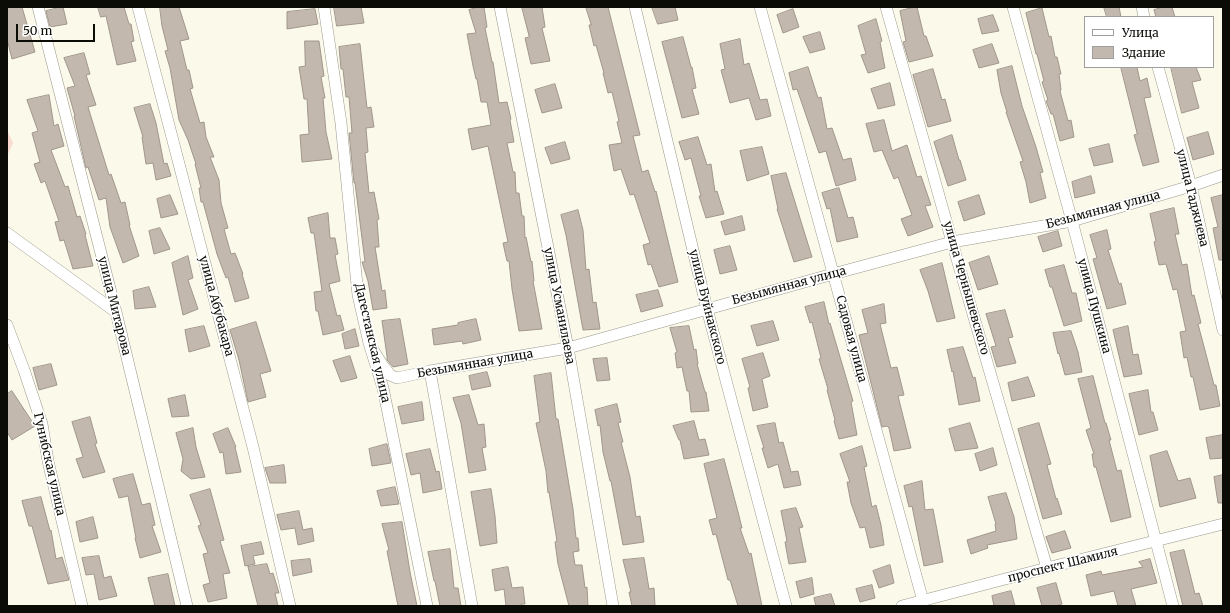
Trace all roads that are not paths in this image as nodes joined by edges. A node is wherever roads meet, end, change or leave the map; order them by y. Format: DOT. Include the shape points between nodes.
graph roads {
  1 [pos="38,7"];
  2 [pos="138,7"];
  3 [pos="324,7"];
  4 [pos="500,7"];
  5 [pos="635,7"];
  6 [pos="760,7"];
  7 [pos="886,7"];
  8 [pos="1013,7"];
  9 [pos="1158,68"];
  10 [pos="1223,175"];
  11 [pos="1191,186"];
  12 [pos="1072,221"];
  13 [pos="7,233"];
  14 [pos="952,242"];
  15 [pos="833,274"];
  16 [pos="707,309"];
  17 [pos="116,312"];
  18 [pos="7,325"];
  19 [pos="1223,330"];
  20 [pos="369,343"];
  21 [pos="568,348"];
  22 [pos="430,370"];
  23 [pos="1223,524"];
  24 [pos="1155,541"];
  25 [pos="1047,568"];
  26 [pos="923,601"];
  27 [pos="82,606"];
  28 [pos="187,606"];
  29 [pos="290,606"];
  30 [pos="427,606"];
  31 [pos="472,606"];
  32 [pos="613,606"];
  33 [pos="786,606"];
  34 [pos="902,606"];
  35 [pos="1173,606"];
  1 -- 17 [label="street, улица Митарова"];
  2 -- 29 [label="street, улица Абубакара" via="253,447"];
  3 -- 20 [label="street, Дагестанская улица" via="341,122 358,295"];
  4 -- 21 [label="street, улица Усманилаева"];
  5 -- 16 [label="street, улица Буйнакского"];
  6 -- 15 [label="street, Садовая улица"];
  7 -- 14 [label="street, улица Чернышевского"];
  8 -- 12 [label="street, улица Пушкина"];
  9 -- 11 [label="street, улица Гаджиева"];
  10 -- 11 [label="street, Безымянная улица"];
  11 -- 12 [label="street, Безымянная улица"];
  11 -- 19 [label="street, улица Гаджиева"];
  12 -- 14 [label="street, Безымянная улица"];
  12 -- 24 [label="street, улица Пушкина"];
  13 -- 17 [label="street"];
  14 -- 15 [label="street, Безымянная улица"];
  14 -- 25 [label="street, улица Чернышевского"];
  15 -- 16 [label="street, Безымянная улица"];
  15 -- 26 [label="street, Садовая улица"];
  16 -- 21 [label="street, Безымянная улица"];
  16 -- 33 [label="street, улица Буйнакского"];
  17 -- 28 [label="street, улица Митарова"];
  18 -- 27 [label="street, Гунибская улица" via="42,424 48,461"];
  20 -- 22 [label="street, Безымянная улица" via="390,375 397,378"];
  20 -- 30 [label="street, Дагестанская улица" via="383,388"];
  21 -- 22 [label="street, Безымянная улица"];
  21 -- 32 [label="street, улица Усманилаева"];
  22 -- 31 [label="street"];
  23 -- 24 [label="street, проспект Шамиля"];
  24 -- 25 [label="street, проспект Шамиля"];
  24 -- 35 [label="street, улица Пушкина"];
  25 -- 26 [label="street, проспект Шамиля"];
  26 -- 34 [label="street, проспект Шамиля"];
}
